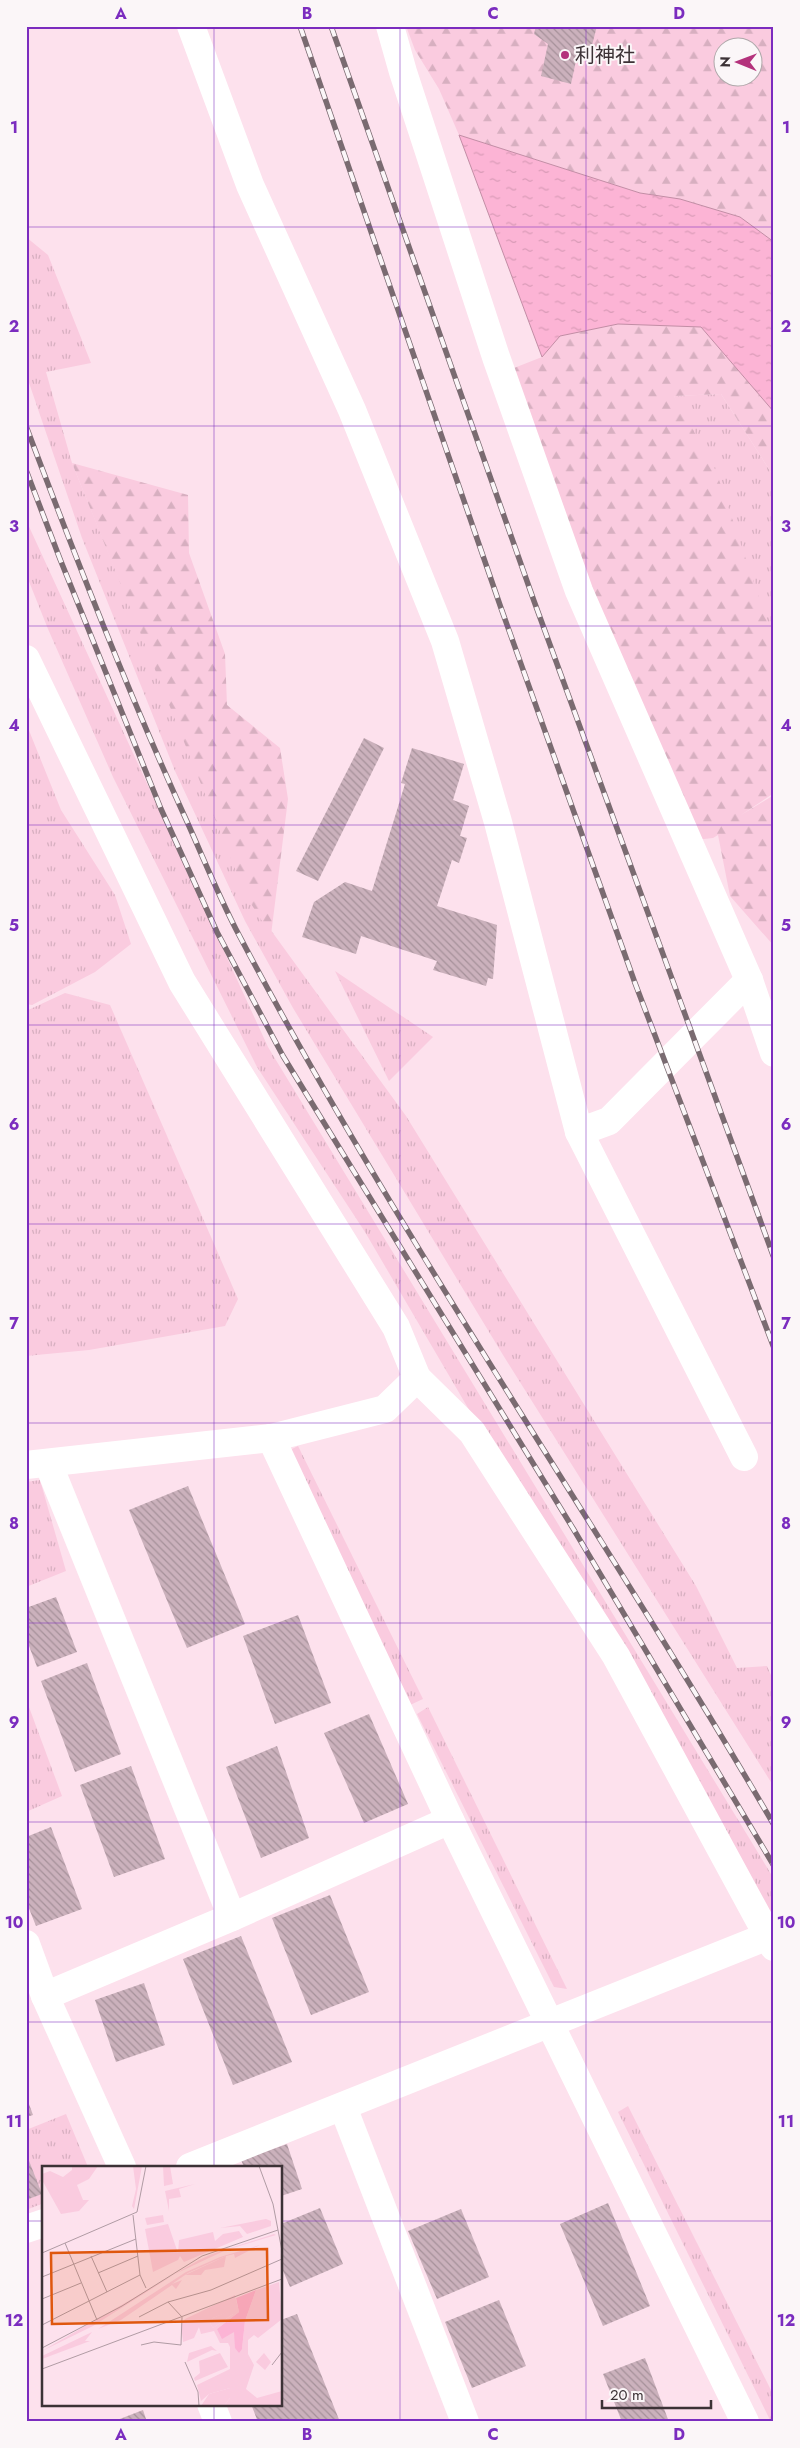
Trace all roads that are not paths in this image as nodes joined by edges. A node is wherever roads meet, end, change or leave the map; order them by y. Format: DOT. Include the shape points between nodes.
graph roads {
  1 [pos="191,26"];
  2 [pos="390,26"];
  3 [pos="26,659"];
  4 [pos="761,983"];
  5 [pos="774,1053"];
  6 [pos="579,1132"];
  7 [pos="417,1378"];
  8 [pos="271,1438"];
  9 [pos="744,1456"];
  10 [pos="37,1464"];
  11 [pos="450,1820"];
  12 [pos="232,1917"];
  13 [pos="771,1942"];
  14 [pos="26,1944"];
  15 [pos="45,1996"];
  16 [pos="550,2023"];
  17 [pos="343,2108"];
  18 [pos="122,2166"];
  19 [pos="193,2166"];
  20 [pos="42,2223"];
  21 [pos="26,2229"];
  22 [pos="213,2406"];
  23 [pos="218,2422"];
  24 [pos="465,2422"];
  25 [pos="745,2422"];
  1 -- 6 [label="street" via="250,184 352,410 445,641 498,822"];
  2 -- 4 [label="street" via="496,357 578,591"];
  3 -- 7 [label="street" via="182,982 396,1327"];
  4 -- 5 [label="street"];
  4 -- 6 [label="street" via="609,1121"];
  6 -- 9 [label="street"];
  7 -- 8 [label="street" via="385,1409"];
  7 -- 13 [label="street" via="472,1432 616,1656"];
  8 -- 10 [label="street"];
  8 -- 11 [label="street"];
  10 -- 12 [label="street"];
  11 -- 12 [label="street"];
  11 -- 16 [label="street"];
  12 -- 15 [label="street"];
  13 -- 16 [label="street"];
  14 -- 15 [label="street"];
  15 -- 18 [label="street"];
  16 -- 17 [label="street"];
  16 -- 25 [label="street"];
  17 -- 19 [label="street"];
  17 -- 24 [label="street"];
  20 -- 21 [label="street"];
  22 -- 23 [label="street"];
}
